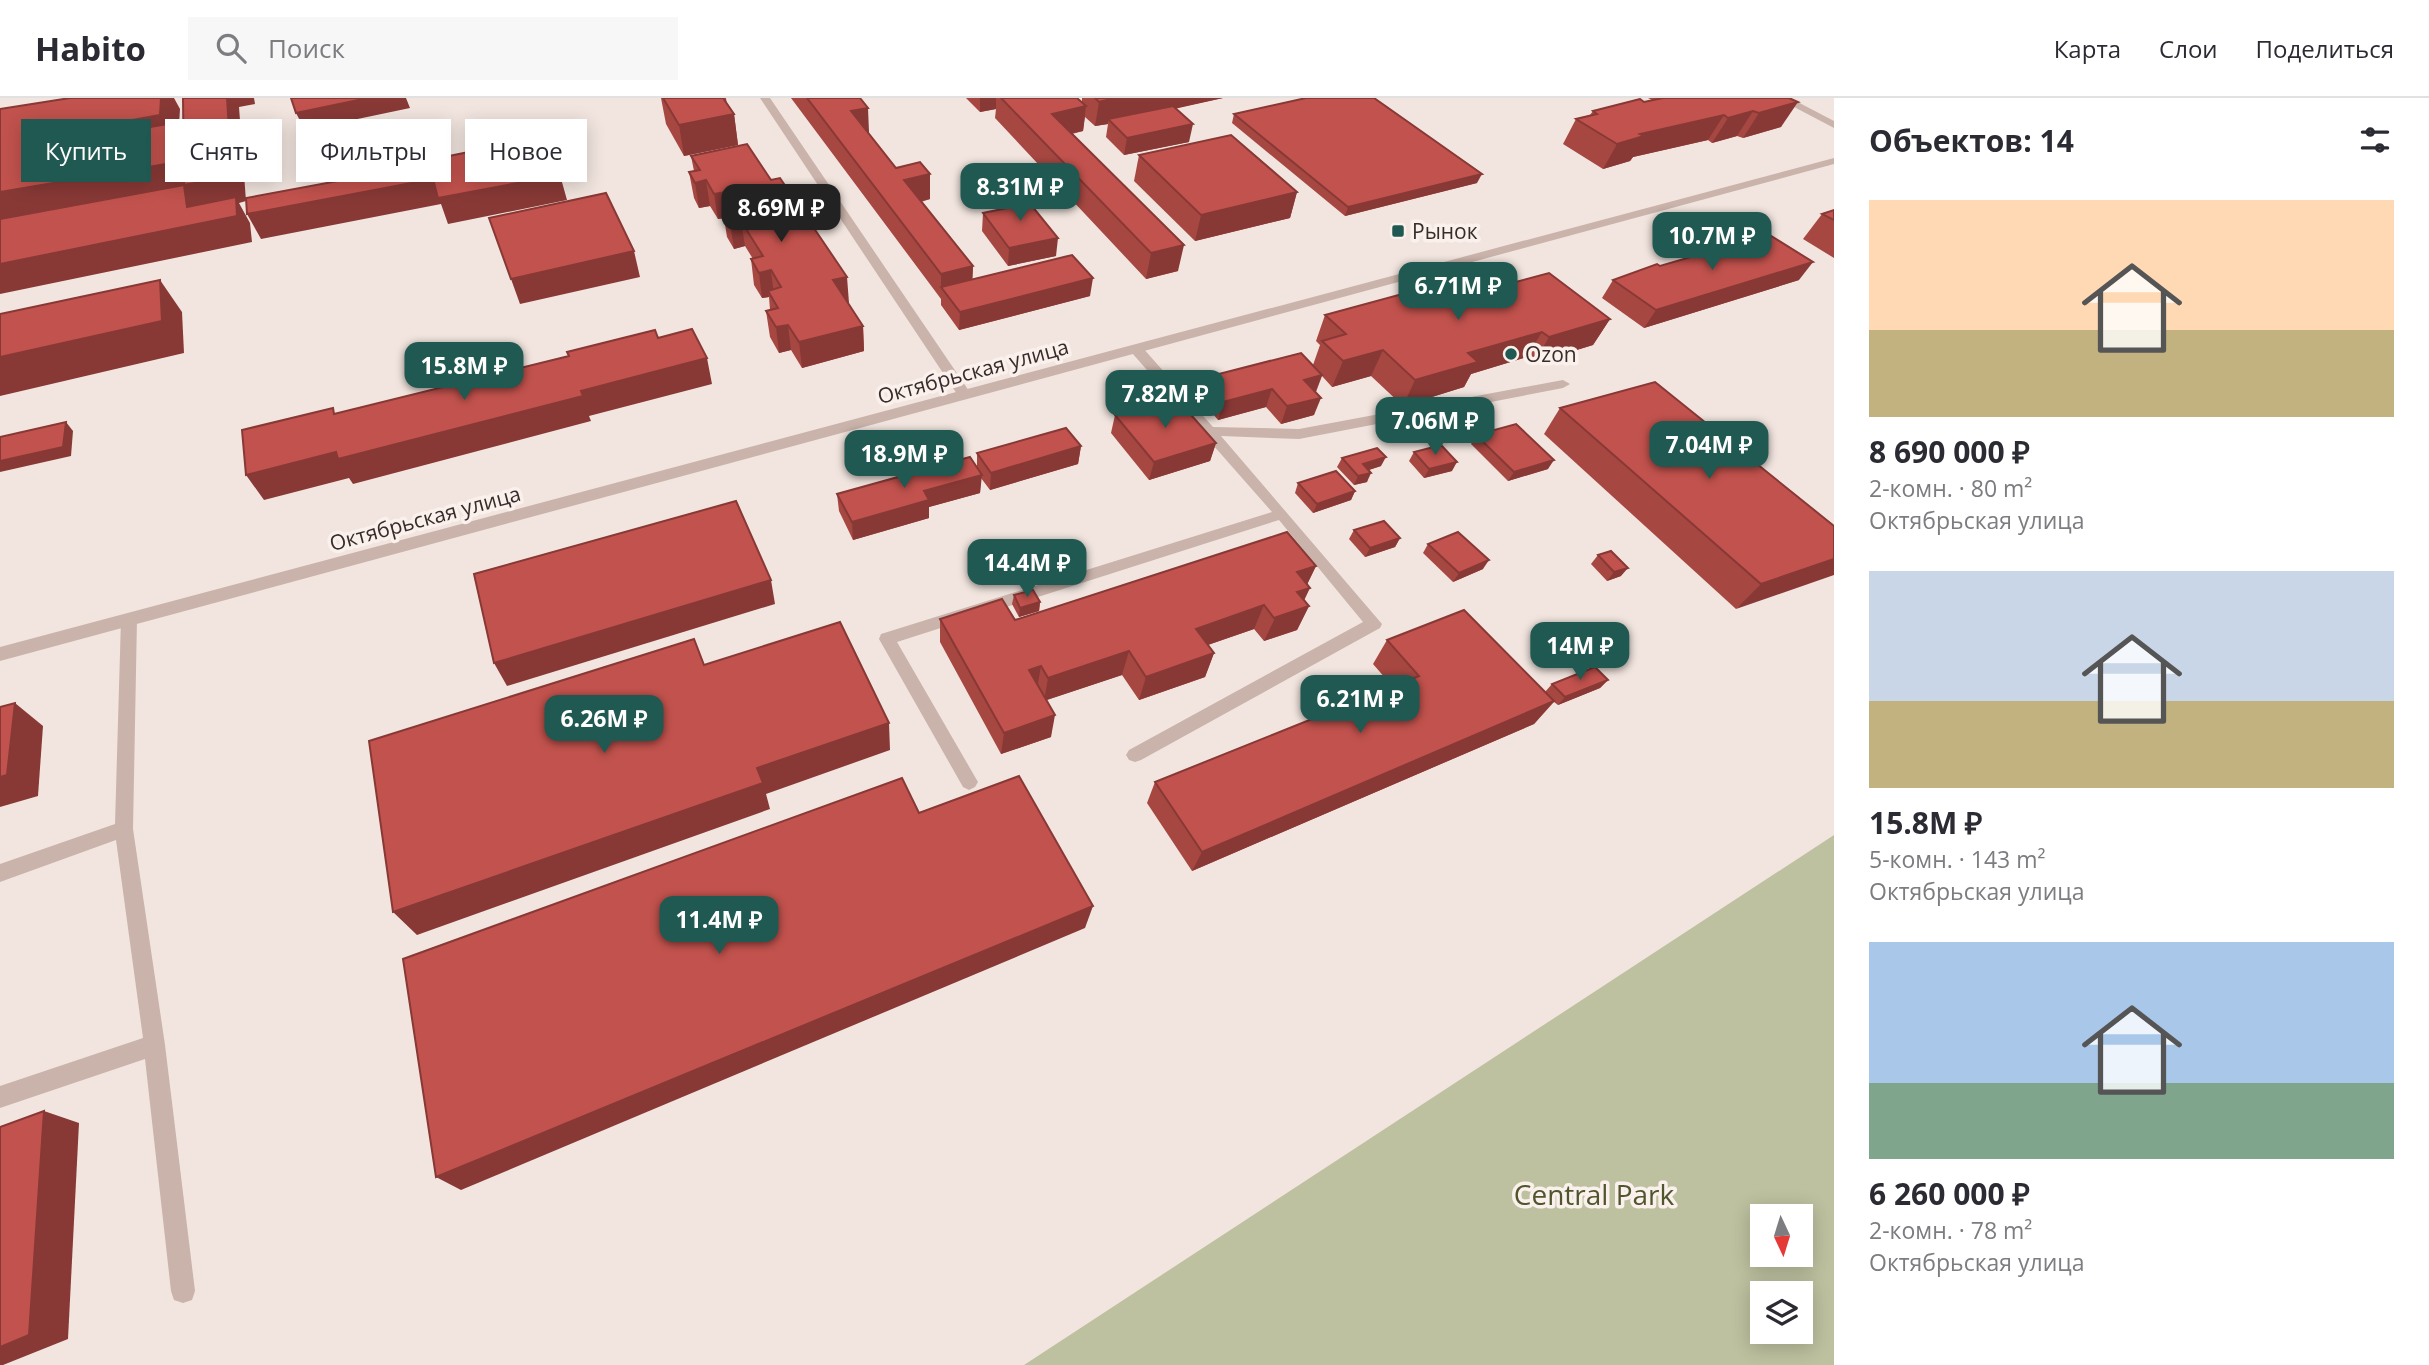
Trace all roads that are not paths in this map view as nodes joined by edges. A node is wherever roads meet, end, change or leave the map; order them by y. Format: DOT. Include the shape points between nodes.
graph roads {
  1 [pos="765,98"];
  2 [pos="1782,98"];
  3 [pos="1834,125"];
  4 [pos="1834,161"];
  5 [pos="1137,350"];
  6 [pos="1563,384"];
  7 [pos="964,394"];
  8 [pos="1206,431"];
  9 [pos="1282,514"];
  10 [pos="130,619"];
  11 [pos="0,654"];
  12 [pos="1135,755"];
  13 [pos="969,782"];
  14 [pos="124,829"];
  15 [pos="0,873"];
  16 [pos="154,1045"];
  17 [pos="0,1097"];
  18 [pos="183,1291"];
  1 -- 7 [label="street"];
  2 -- 3 [label="street"];
  4 -- 5 [label="street, Октябрьская улица"];
  5 -- 7 [label="street, Октябрьская улица"];
  5 -- 8 [label="street"];
  6 -- 8 [label="street" via="1299,434"];
  7 -- 10 [label="street, Октябрьская улица"];
  8 -- 9 [label="street"];
  9 -- 12 [label="street" via="1374,624"];
  9 -- 13 [label="street" via="887,639"];
  10 -- 11 [label="street, Октябрьская улица"];
  10 -- 14 [label="street"];
  14 -- 15 [label="street"];
  14 -- 16 [label="street"];
  16 -- 17 [label="street"];
  16 -- 18 [label="street"];
}
